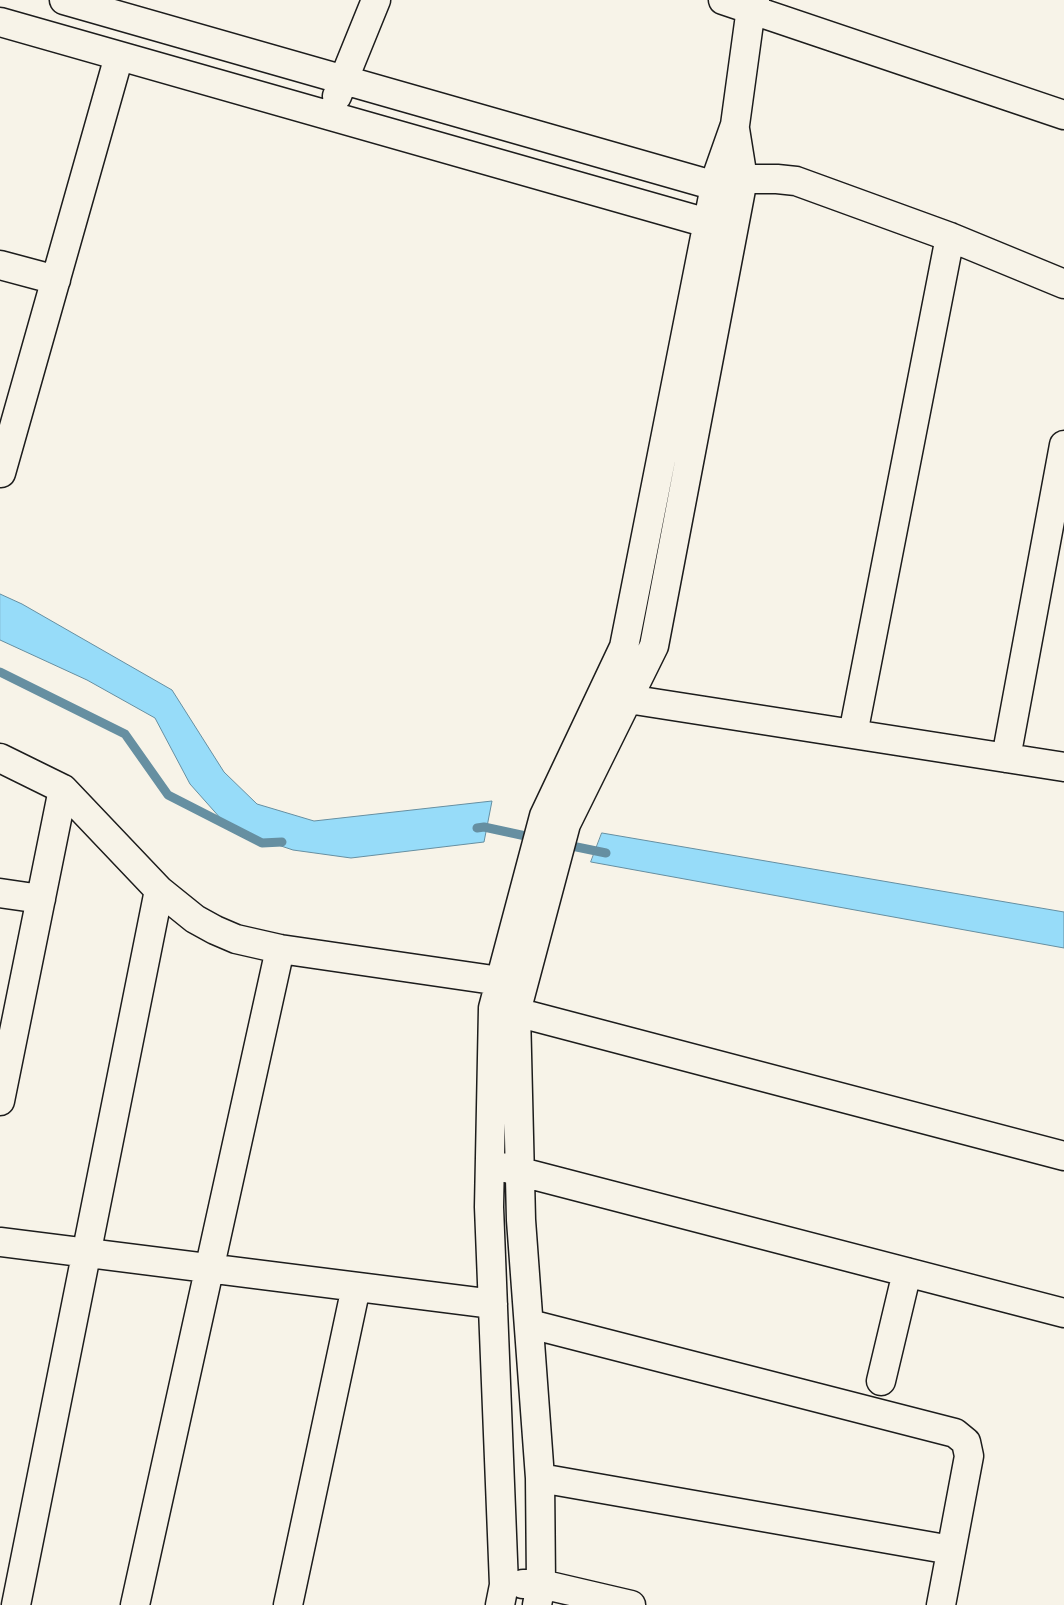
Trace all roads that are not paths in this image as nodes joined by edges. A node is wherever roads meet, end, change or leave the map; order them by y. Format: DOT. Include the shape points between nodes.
graph roads {
  1 [pos="64,0"];
  2 [pos="376,0"];
  3 [pos="722,0"];
  4 [pos="753,4"];
  5 [pos="0,22"];
  6 [pos="119,56"];
  7 [pos="344,80"];
  8 [pos="1064,115"];
  9 [pos="329,116"];
  10 [pos="734,125"];
  11 [pos="715,186"];
  12 [pos="742,186"];
  13 [pos="707,223"];
  14 [pos="733,231"];
  15 [pos="950,237"];
  16 [pos="0,265"];
  17 [pos="56,280"];
  18 [pos="1064,284"];
  19 [pos="1064,445"];
  20 [pos="1,472"];
  21 [pos="624,647"];
  22 [pos="649,657"];
  23 [pos="628,699"];
  24 [pos="853,734"];
  25 [pos="0,758"];
  26 [pos="1006,758"];
  27 [pos="1064,767"];
  28 [pos="63,789"];
  29 [pos="555,820"];
  30 [pos="544,862"];
  31 [pos="159,890"];
  32 [pos="0,893"];
  33 [pos="41,899"];
  34 [pos="280,949"];
  35 [pos="500,981"];
  36 [pos="516,1012"];
  37 [pos="9,1013"];
  38 [pos="0,1101"];
  39 [pos="1064,1156"];
  40 [pos="490,1165"];
  41 [pos="519,1171"];
  42 [pos="0,1242"];
  43 [pos="86,1253"];
  44 [pos="209,1268"];
  45 [pos="907,1272"];
  46 [pos="356,1287"];
  47 [pos="494,1304"];
  48 [pos="1064,1313"];
  49 [pos="530,1324"];
  50 [pos="881,1381"];
  51 [pos="540,1478"];
  52 [pos="951,1550"];
  53 [pos="539,1594"];
  54 [pos="502,1595"];
  55 [pos="16,1605"];
  56 [pos="135,1605"];
  57 [pos="288,1605"];
  58 [pos="630,1605"];
  59 [pos="941,1605"];
  1 -- 7 [label="street"];
  2 -- 7 [label="street"];
  3 -- 4 [label="street"];
  4 -- 8 [label="street"];
  4 -- 10 [label="street"];
  5 -- 6 [label="street"];
  6 -- 9 [label="street"];
  6 -- 17 [label="street"];
  7 -- 9 [label="street"];
  7 -- 11 [label="street"];
  9 -- 13 [label="street"];
  10 -- 11 [label="street"];
  10 -- 12 [label="street"];
  11 -- 12 [label="street"];
  11 -- 13 [label="street"];
  12 -- 14 [label="street"];
  12 -- 15 [label="street" via="777,179 796,181"];
  13 -- 14 [label="street"];
  13 -- 21 [label="street"];
  14 -- 22 [label="street" via="654,646"];
  15 -- 18 [label="street"];
  15 -- 24 [label="street"];
  16 -- 17 [label="street"];
  17 -- 20 [label="street"];
  19 -- 26 [label="street"];
  21 -- 22 [label="street"];
  21 -- 29 [label="street"];
  22 -- 23 [label="street"];
  23 -- 24 [label="street"];
  23 -- 29 [label="street"];
  24 -- 26 [label="street"];
  25 -- 28 [label="street"];
  26 -- 27 [label="street"];
  28 -- 31 [label="street"];
  28 -- 33 [label="street"];
  29 -- 30 [label="street"];
  30 -- 35 [label="street"];
  30 -- 36 [label="street"];
  31 -- 34 [label="street" via="176,906 215,930 256,945"];
  31 -- 43 [label="street"];
  32 -- 33 [label="street"];
  33 -- 37 [label="street"];
  34 -- 35 [label="street"];
  34 -- 44 [label="street"];
  35 -- 40 [label="street" via="493,1008"];
  36 -- 39 [label="street"];
  36 -- 41 [label="street"];
  37 -- 38 [label="street"];
  40 -- 41 [label="street"];
  40 -- 47 [label="street"];
  41 -- 45 [label="street"];
  41 -- 49 [label="street"];
  42 -- 43 [label="street"];
  43 -- 44 [label="street"];
  43 -- 55 [label="street"];
  44 -- 46 [label="street"];
  44 -- 56 [label="street"];
  45 -- 48 [label="street"];
  45 -- 50 [label="street"];
  46 -- 47 [label="street"];
  46 -- 57 [label="street"];
  47 -- 54 [label="street"];
  49 -- 51 [label="street"];
  49 -- 52 [label="street" via="955,1433 966,1442 969,1456"];
  51 -- 52 [label="street"];
  51 -- 53 [label="street"];
  52 -- 59 [label="street"];
  53 -- 54 [label="street"];
  53 -- 58 [label="street"];
}
